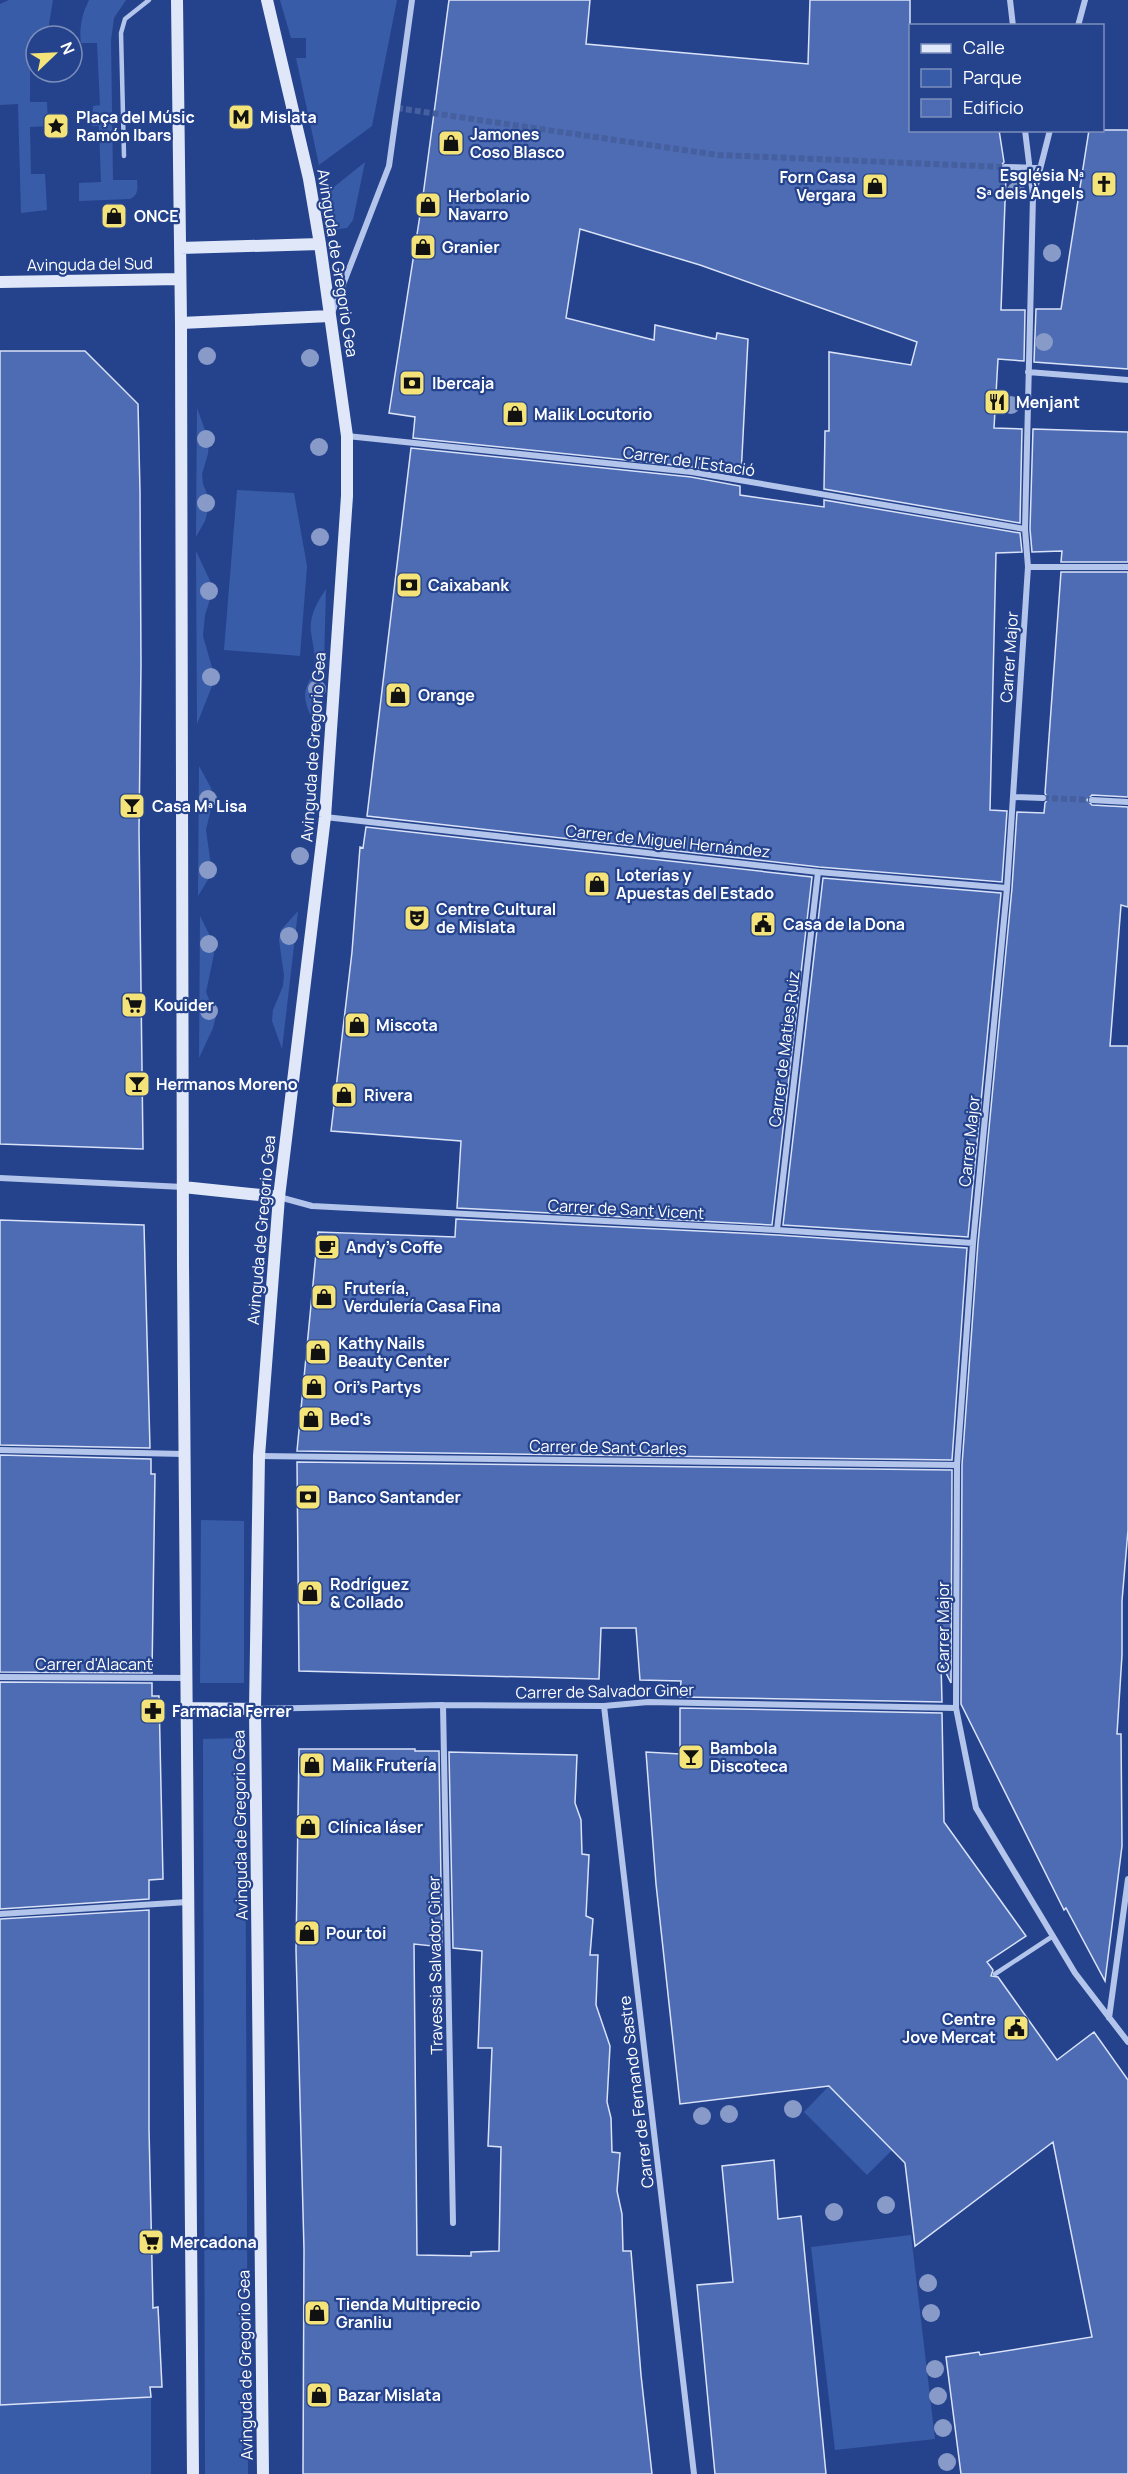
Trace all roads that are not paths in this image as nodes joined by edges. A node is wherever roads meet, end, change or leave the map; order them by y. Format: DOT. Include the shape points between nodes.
graph roads {
  1 [pos="149,0"];
  2 [pos="177,0"];
  3 [pos="267,0"];
  4 [pos="412,0"];
  5 [pos="1010,0"];
  6 [pos="1085,0"];
  7 [pos="1013,24"];
  8 [pos="1079,24"];
  9 [pos="1025,132"];
  10 [pos="1049,132"];
  11 [pos="124,156"];
  12 [pos="1005,167"];
  13 [pos="1029,167"];
  14 [pos="1040,168"];
  15 [pos="1033,196"];
  16 [pos="320,244"];
  17 [pos="180,248"];
  18 [pos="180,279"];
  19 [pos="0,282"];
  20 [pos="330,316"];
  21 [pos="181,323"];
  22 [pos="1028,372"];
  23 [pos="1128,380"];
  24 [pos="347,436"];
  25 [pos="1025,529"];
  26 [pos="1028,567"];
  27 [pos="1128,567"];
  28 [pos="1014,797"];
  29 [pos="1043,798"];
  30 [pos="1092,800"];
  31 [pos="1128,802"];
  32 [pos="325,817"];
  33 [pos="818,872"];
  34 [pos="1007,888"];
  35 [pos="0,1178"];
  36 [pos="183,1187"];
  37 [pos="279,1197"];
  38 [pos="777,1230"];
  39 [pos="973,1243"];
  40 [pos="0,1450"];
  41 [pos="185,1454"];
  42 [pos="259,1456"];
  43 [pos="957,1465"];
  44 [pos="0,1677"];
  45 [pos="188,1678"];
  46 [pos="443,1705"];
  47 [pos="604,1706"];
  48 [pos="188,1708"];
  49 [pos="956,1708"];
  50 [pos="255,1709"];
  51 [pos="1128,1879"];
  52 [pos="189,1902"];
  53 [pos="0,1914"];
  54 [pos="1053,1936"];
  55 [pos="995,1974"];
  56 [pos="1109,2019"];
  57 [pos="1128,2042"];
  58 [pos="453,2223"];
  59 [pos="193,2474"];
  60 [pos="263,2474"];
  61 [pos="694,2474"];
  1 -- 11 [label="lane" via="124,19 121,33"];
  2 -- 17 [label="street"];
  3 -- 16 [label="street, Avinguda de Gregorio Gea" via="309,179"];
  4 -- 20 [label="street" via="389,166"];
  5 -- 7 [label="street"];
  6 -- 8 [label="street"];
  9 -- 13 [label="street"];
  10 -- 14 [label="street"];
  12 -- 13 [label="street"];
  13 -- 14 [label="street"];
  13 -- 15 [label="street"];
  14 -- 15 [label="street"];
  15 -- 22 [label="street, Carrer Major"];
  16 -- 17 [label="street"];
  16 -- 20 [label="street, Avinguda de Gregorio Gea"];
  17 -- 18 [label="street"];
  18 -- 19 [label="street, Avinguda del Sud"];
  18 -- 21 [label="street"];
  20 -- 21 [label="street"];
  20 -- 24 [label="street, Avinguda de Gregorio Gea"];
  21 -- 36 [label="street"];
  22 -- 23 [label="street"];
  22 -- 25 [label="street, Carrer Major"];
  24 -- 25 [label="street, Carrer de l'Estació" via="692,472"];
  24 -- 32 [label="street, Avinguda de Gregorio Gea" via="347,496"];
  25 -- 26 [label="street, Carrer Major"];
  26 -- 27 [label="street"];
  26 -- 28 [label="street, Carrer Major"];
  28 -- 29 [label="street"];
  28 -- 34 [label="street, Carrer Major"];
  30 -- 31 [label="street"];
  32 -- 33 [label="street, Carrer de Miguel Hernández"];
  32 -- 37 [label="street, Avinguda de Gregorio Gea"];
  33 -- 34 [label="street, Carrer de Miguel Hernández"];
  33 -- 38 [label="street, Carrer de Maties Ruiz"];
  34 -- 39 [label="street, Carrer Major"];
  35 -- 36 [label="street"];
  36 -- 37 [label="street"];
  36 -- 41 [label="street"];
  37 -- 38 [label="street, Carrer de Sant Vicent" via="312,1206"];
  37 -- 42 [label="street, Avinguda de Gregorio Gea"];
  38 -- 39 [label="street, Carrer de Sant Vicent"];
  39 -- 43 [label="street, Carrer Major"];
  40 -- 41 [label="street"];
  41 -- 45 [label="street"];
  42 -- 43 [label="street, Carrer de Sant Carles"];
  42 -- 50 [label="street, Avinguda de Gregorio Gea"];
  43 -- 49 [label="street, Carrer Major"];
  44 -- 45 [label="street, Carrer d'Alacant"];
  45 -- 48 [label="street"];
  46 -- 47 [label="street, Carrer de Salvador Giner"];
  46 -- 50 [label="street, Carrer de Salvador Giner"];
  46 -- 58 [label="street, Travessia Salvador Giner"];
  47 -- 49 [label="street, Carrer de Salvador Giner" via="648,1702"];
  47 -- 61 [label="street, Carrer de Fernando Sastre"];
  48 -- 50 [label="street"];
  48 -- 52 [label="street"];
  49 -- 54 [label="street, Carrer Major" via="976,1808"];
  50 -- 60 [label="street, Avinguda de Gregorio Gea"];
  51 -- 56 [label="street"];
  52 -- 53 [label="street"];
  52 -- 59 [label="street"];
  54 -- 55 [label="lane"];
  54 -- 56 [label="street, Carrer Major"];
  56 -- 57 [label="street, Carrer Major"];
}
